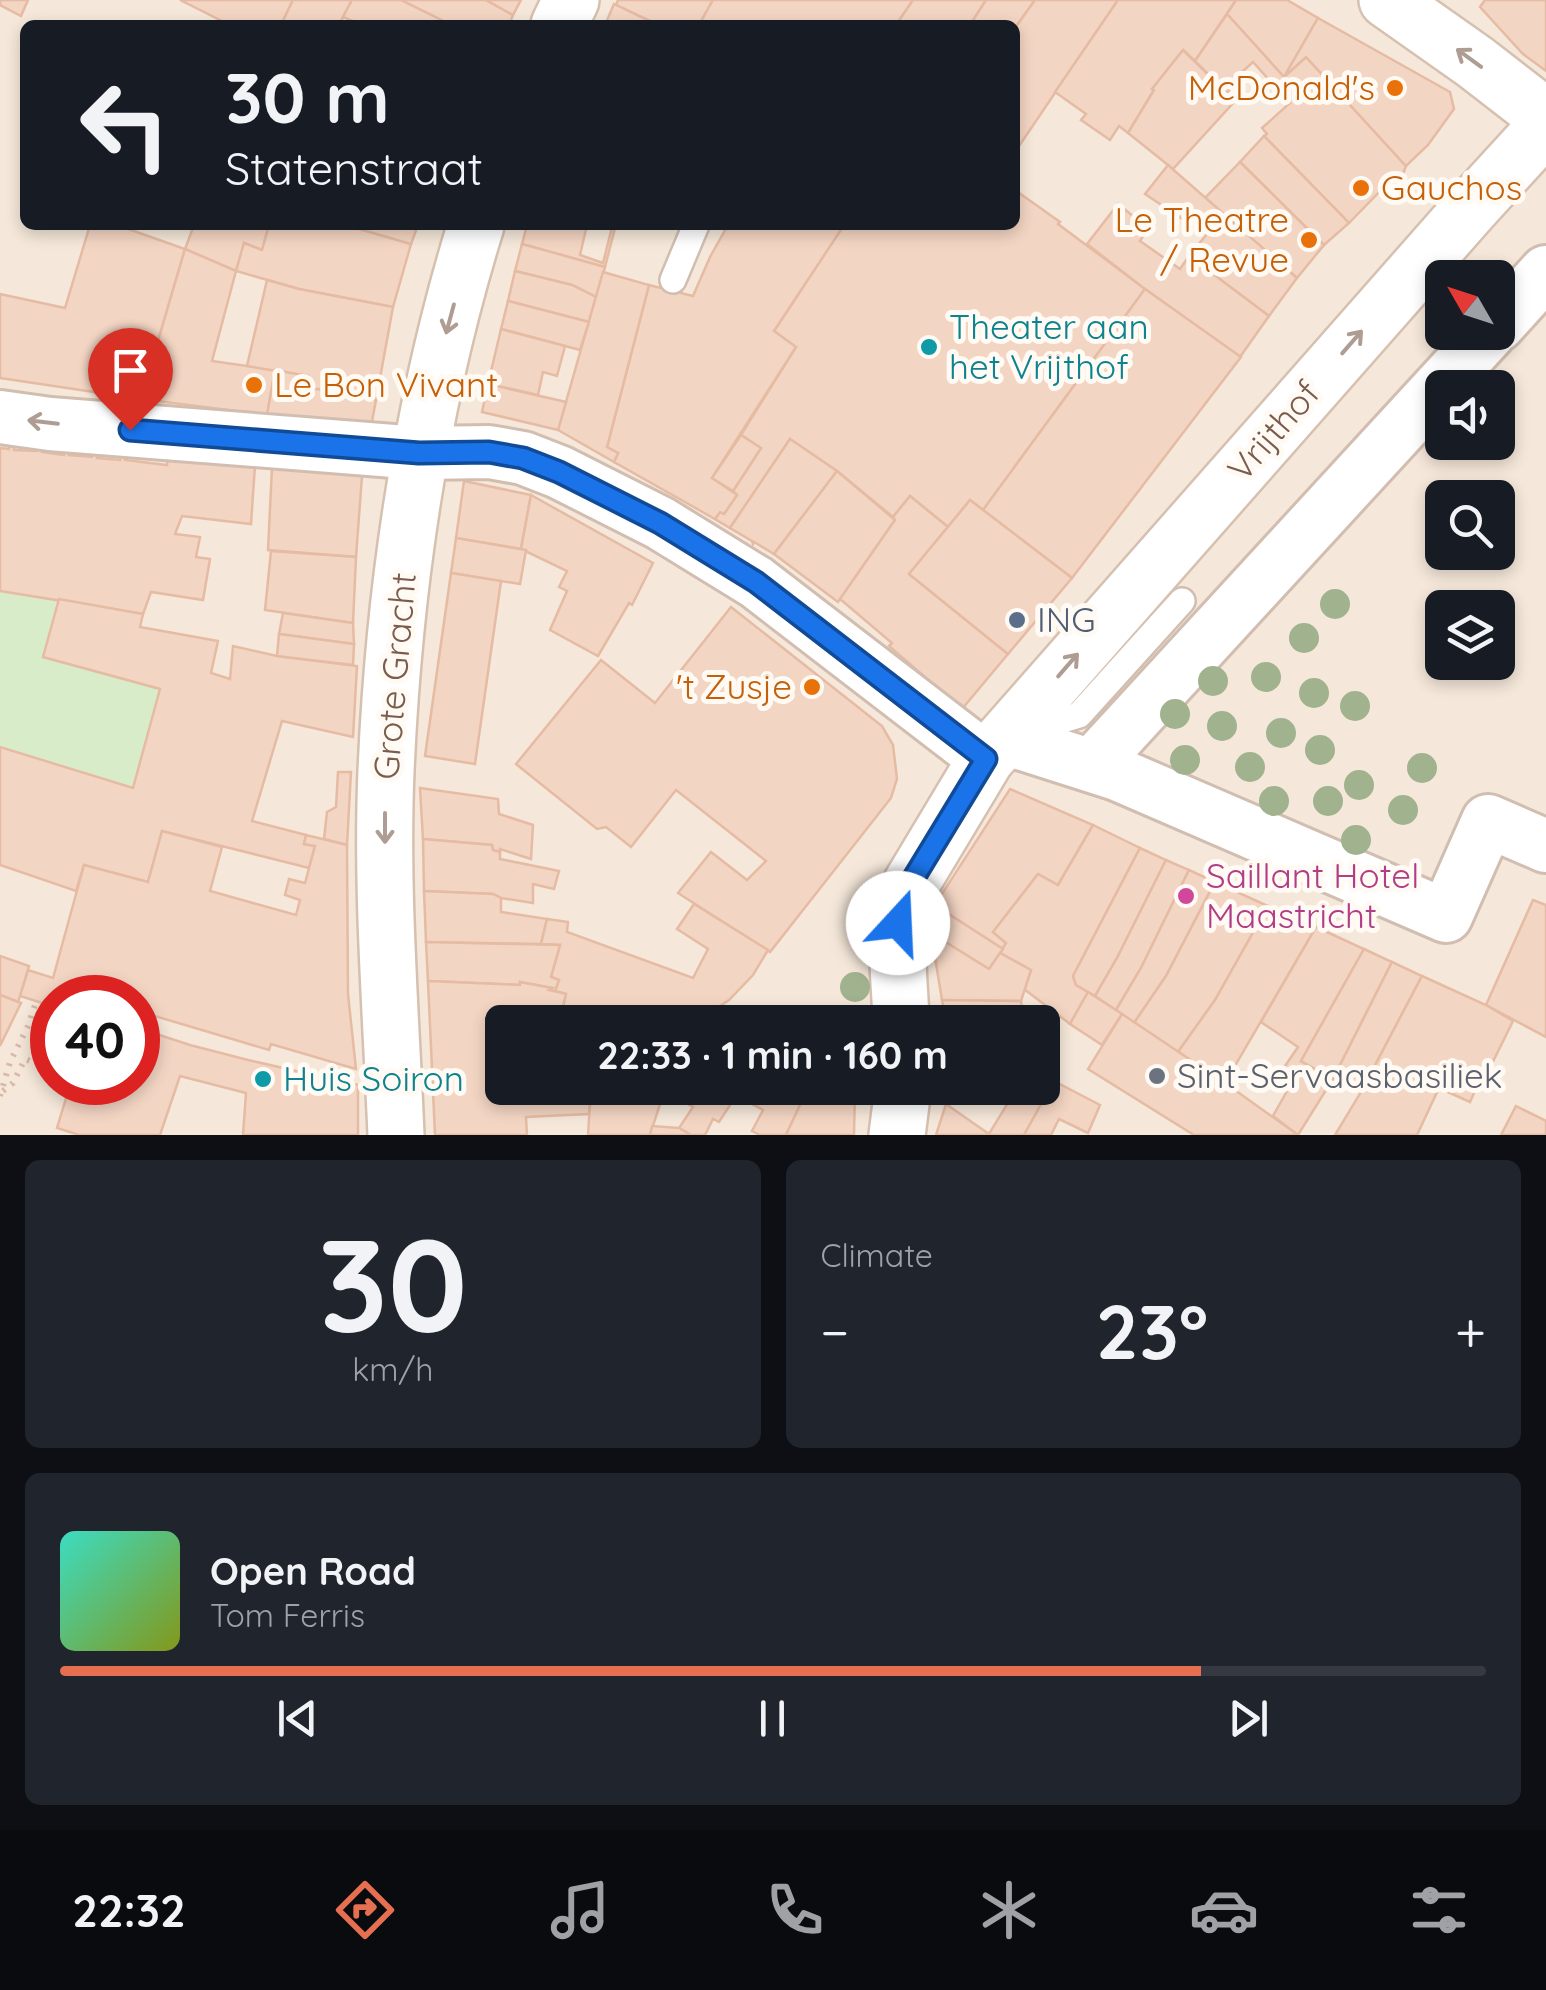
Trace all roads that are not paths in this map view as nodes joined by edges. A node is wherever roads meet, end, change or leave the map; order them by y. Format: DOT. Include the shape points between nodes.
graph roads {
  1 [pos="1388,0"];
  2 [pos="1546,117"];
  3 [pos="1546,126"];
  4 [pos="475,230"];
  5 [pos="694,230"];
  6 [pos="1546,272"];
  7 [pos="673,280"];
  8 [pos="1515,306"];
  9 [pos="1473,350"];
  10 [pos="0,416"];
  11 [pos="419,453"];
  12 [pos="1182,601"];
  13 [pos="995,749"];
  14 [pos="1092,765"];
  15 [pos="1546,846"];
  16 [pos="900,1005"];
  17 [pos="900,1105"];
  18 [pos="396,1135"];
  19 [pos="897,1135"];
  2 -- 1 [label="street, one-way"];
  13 -- 3 [label="street, Vrijthof, one-way"];
  4 -- 11 [label="street, Grote Gracht, one-way"];
  5 -- 7 [label="lane"];
  6 -- 8 [label="street"];
  9 -- 14 [label="street"];
  11 -- 10 [label="street, one-way"];
  11 -- 13 [label="street" via="489,452 600,483 756,582"];
  11 -- 18 [label="street, Grote Gracht, one-way" via="394,645 386,773"];
  12 -- 13 [label="lane" via="1078,715"];
  13 -- 14 [label="street"];
  13 -- 16 [label="street, Vrijthof" via="902,904"];
  14 -- 15 [label="street" via="1446,916 1488,821"];
  17 -- 19 [label="street"];
}
